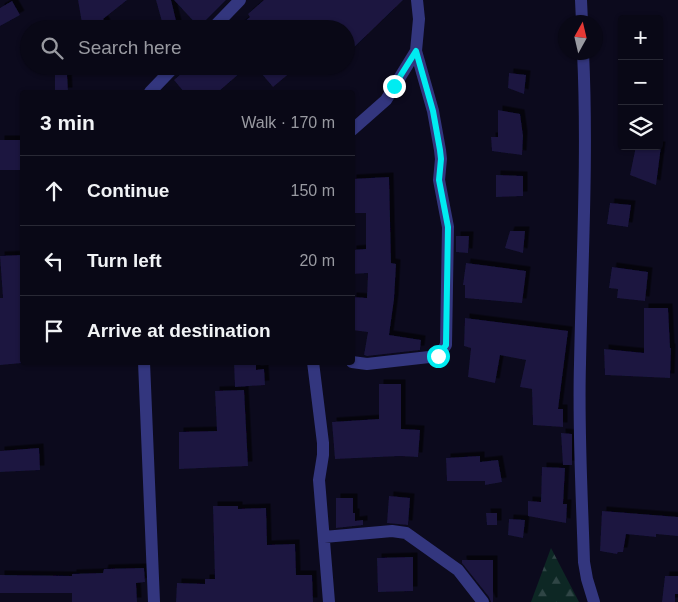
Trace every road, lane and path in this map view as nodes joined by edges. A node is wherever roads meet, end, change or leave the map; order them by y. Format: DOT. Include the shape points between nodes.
graph roads {
  1 [pos="240,0"];
  2 [pos="417,0"];
  3 [pos="581,0"];
  4 [pos="582,15"];
  5 [pos="221,20"];
  6 [pos="416,51"];
  7 [pos="583,60"];
  8 [pos="166,75"];
  9 [pos="152,90"];
  10 [pos="355,127"];
  11 [pos="355,362"];
  12 [pos="144,365"];
  13 [pos="313,365"];
  14 [pos="324,537"];
  15 [pos="154,602"];
  16 [pos="329,602"];
  17 [pos="483,602"];
  18 [pos="594,602"];
  1 -- 5 [label="street"];
  2 -- 6 [label="street"];
  3 -- 4 [label="street"];
  6 -- 10 [label="street" via="386,100"];
  6 -- 11 [label="street" via="433,111 441,159 439,180 448,227 446,345 438,356 367,364"];
  7 -- 18 [label="street" via="585,148 580,375 584,562"];
  8 -- 9 [label="street"];
  12 -- 15 [label="street"];
  13 -- 14 [label="street" via="323,443 319,480"];
  14 -- 16 [label="street"];
  14 -- 17 [label="street" via="392,531 406,533 458,570"];
}
